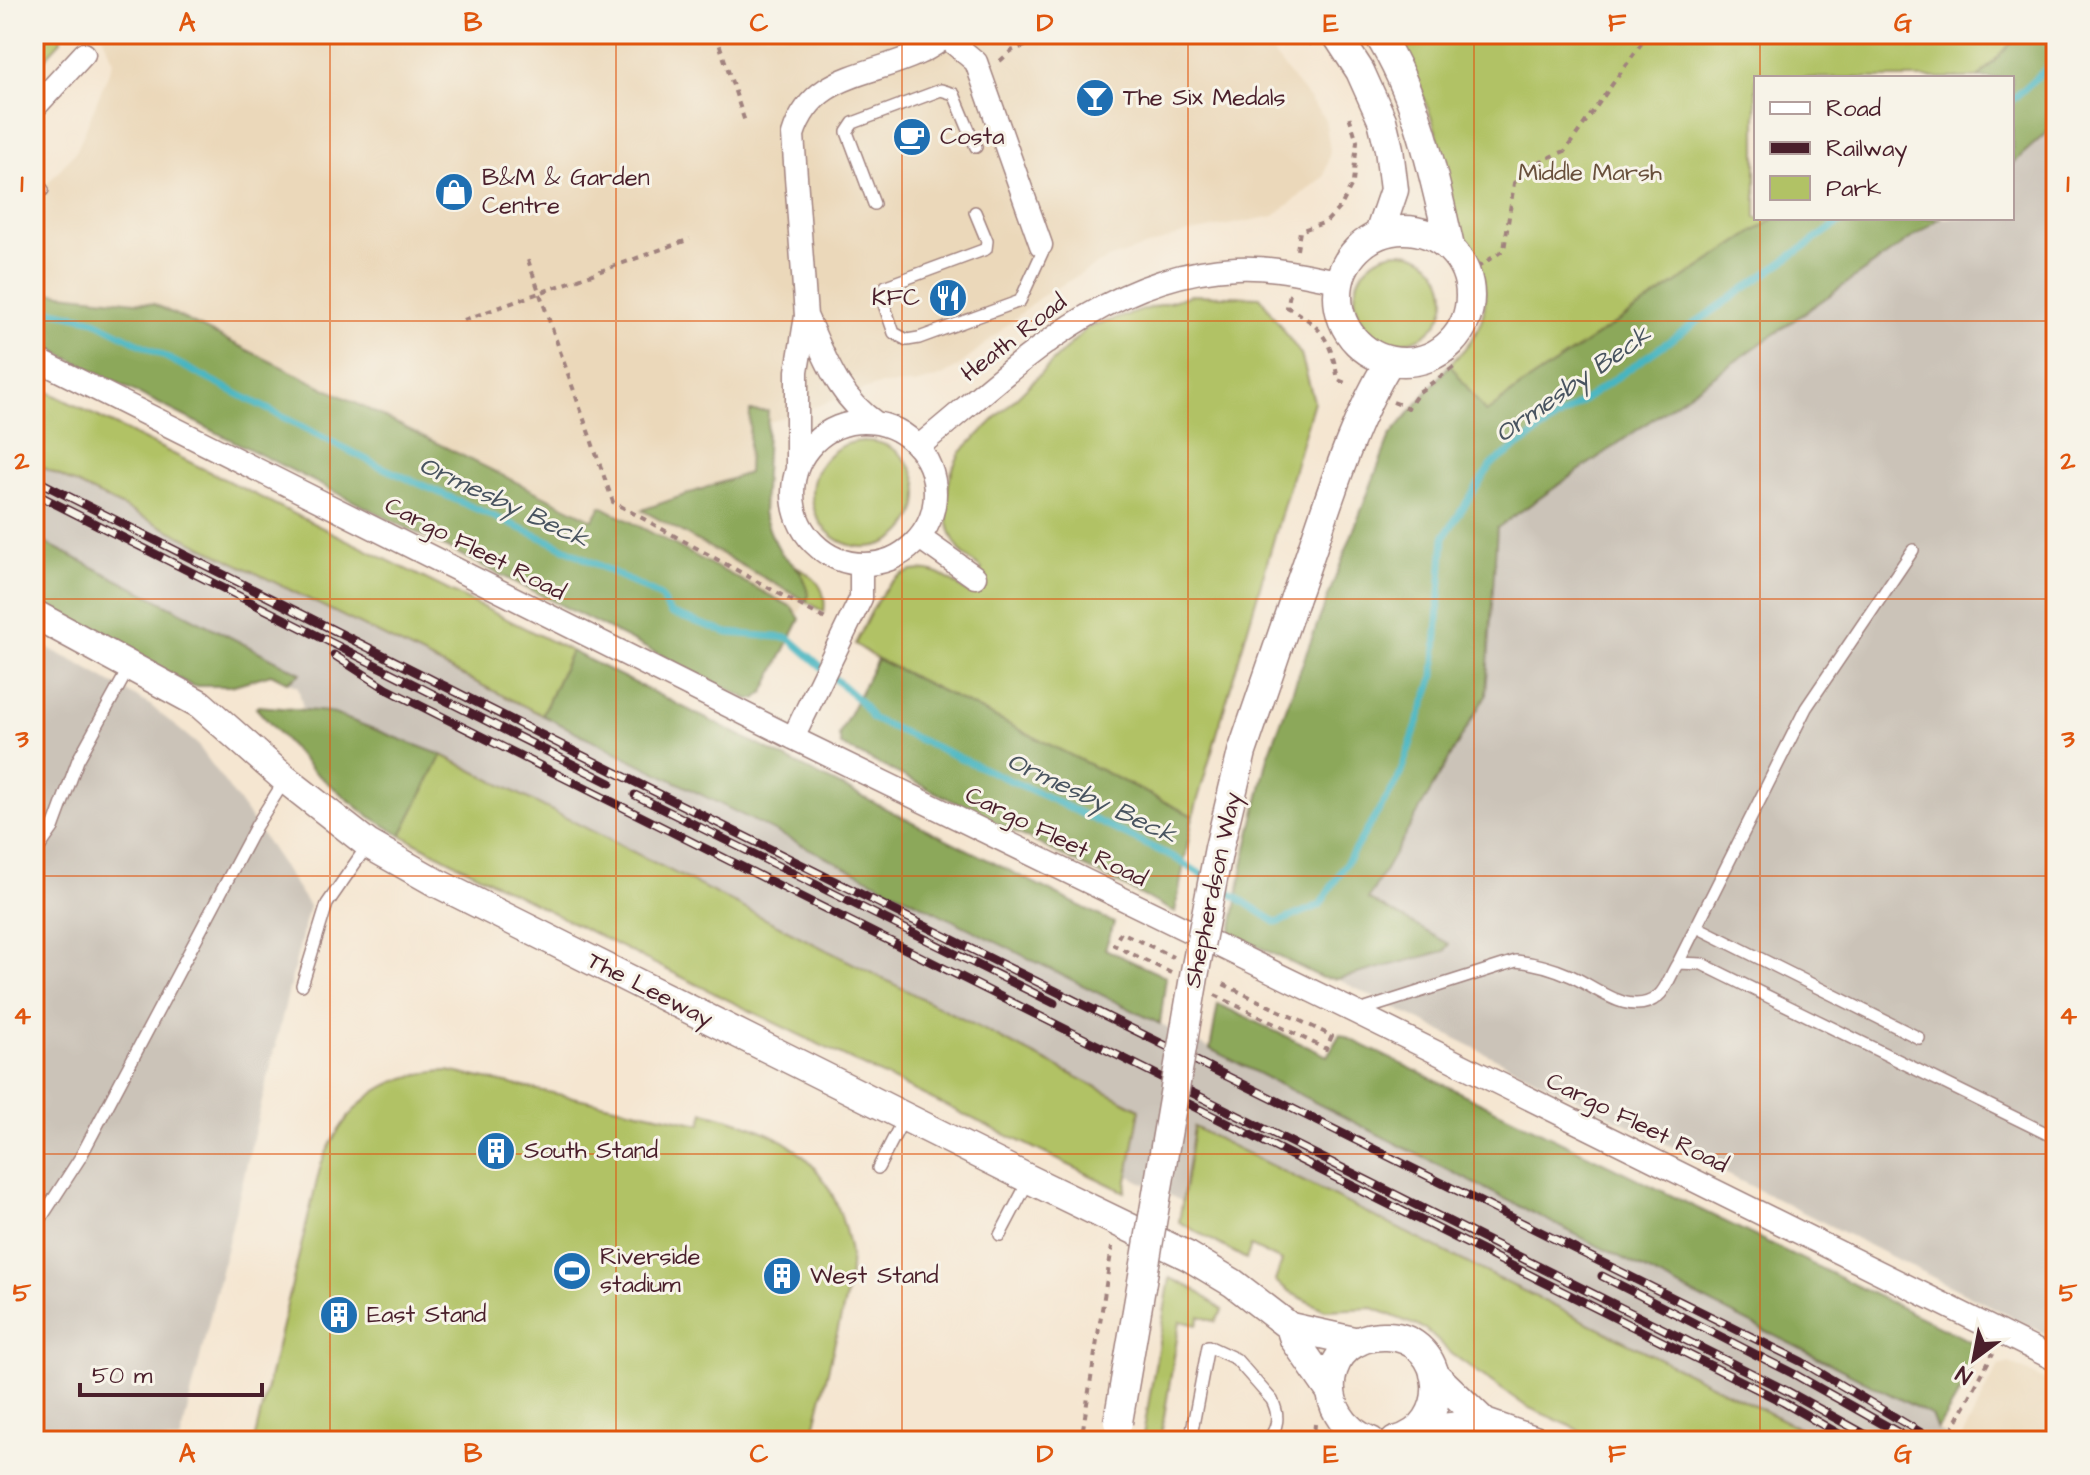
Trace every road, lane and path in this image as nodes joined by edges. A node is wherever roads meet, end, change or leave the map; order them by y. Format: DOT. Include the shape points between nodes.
graph roads {
  1 [pos="716,34"];
  2 [pos="1059,34"];
  3 [pos="1303,34"];
  4 [pos="1378,34"];
  5 [pos="1648,34"];
  6 [pos="1326,44"];
  7 [pos="84,54"];
  8 [pos="981,77"];
  9 [pos="34,108"];
  10 [pos="1349,115"];
  11 [pos="745,122"];
  12 [pos="976,147"];
  13 [pos="34,180"];
  14 [pos="43,190"];
  15 [pos="874,204"];
  16 [pos="975,212"];
  17 [pos="1379,234"];
  18 [pos="690,239"];
  19 [pos="1041,245"];
  20 [pos="1450,247"];
  21 [pos="528,260"];
  22 [pos="1296,273"];
  23 [pos="1467,274"];
  24 [pos="1339,281"];
  25 [pos="540,292"];
  26 [pos="806,316"];
  27 [pos="464,320"];
  28 [pos="1450,345"];
  29 [pos="34,358"];
  30 [pos="1389,362"];
  31 [pos="1338,380"];
  32 [pos="1408,408"];
  33 [pos="876,423"];
  34 [pos="918,447"];
  35 [pos="797,467"];
  36 [pos="920,538"];
  37 [pos="1913,550"];
  38 [pos="861,565"];
  39 [pos="975,577"];
  40 [pos="34,614"];
  41 [pos="845,634"];
  42 [pos="131,664"];
  43 [pos="793,738"];
  44 [pos="285,779"];
  45 [pos="368,844"];
  46 [pos="34,855"];
  47 [pos="1697,927"];
  48 [pos="1678,963"];
  49 [pos="1195,971"];
  50 [pos="302,985"];
  51 [pos="1355,1012"];
  52 [pos="1254,1014"];
  53 [pos="1919,1038"];
  54 [pos="905,1117"];
  55 [pos="2056,1138"];
  56 [pos="878,1168"];
  57 [pos="1029,1179"];
  58 [pos="1116,1221"];
  59 [pos="34,1229"];
  60 [pos="1000,1235"];
  61 [pos="1290,1327"];
  62 [pos="2003,1333"];
  63 [pos="1358,1342"];
  64 [pos="2056,1360"];
  65 [pos="1434,1374"];
  66 [pos="1330,1391"];
  67 [pos="1485,1423"];
  68 [pos="1117,1432"];
  69 [pos="1314,1435"];
  70 [pos="1406,1436"];
  71 [pos="1360,1439"];
  72 [pos="1081,1441"];
  73 [pos="1190,1441"];
  74 [pos="1267,1441"];
  75 [pos="1323,1441"];
  76 [pos="1537,1441"];
  77 [pos="1946,1441"];
  1 -- 11 [label="path"];
  2 -- 8 [label="path" via="1011,51 1000,61 1000,71"];
  3 -- 6 [label="path"];
  4 -- 20 [label="street" via="1416,113"];
  5 -- 23 [label="path" via="1565,151 1533,164 1514,183 1504,250"];
  6 -- 17 [label="street" via="1360,71 1382,120 1394,190"];
  7 -- 9 [label="street"];
  8 -- 19 [label="street"];
  8 -- 26 [label="street" via="976,62 946,37 919,53 831,85 803,110 793,135"];
  10 -- 22 [label="path" via="1357,141 1353,183 1326,222 1300,231"];
  12 -- 15 [label="lane" via="954,94 941,90 853,123 847,132"];
  13 -- 14 [label="lane"];
  16 -- 19 [label="lane" via="986,249 886,286 881,296 894,333 907,340 919,338 1020,301"];
  17 -- 20 [label="street" via="1401,229 1433,235"];
  17 -- 24 [label="street" via="1361,244"];
  18 -- 25 [label="path"];
  20 -- 23 [label="street"];
  21 -- 25 [label="path"];
  22 -- 24 [label="street, Heath Road"];
  22 -- 31 [label="path" via="1287,307 1312,321 1328,343"];
  22 -- 34 [label="street, Heath Road" via="1236,268 1195,273 1152,284 1097,308 1062,330"];
  23 -- 28 [label="street" via="1471,299 1464,326"];
  24 -- 30 [label="street" via="1337,298 1345,325 1357,342"];
  25 -- 27 [label="path"];
  25 -- 41 [label="path" via="613,502"];
  26 -- 33 [label="street" via="837,383 856,409"];
  26 -- 35 [label="street" via="797,371"];
  28 -- 30 [label="street" via="1428,357"];
  28 -- 32 [label="path" via="1454,367 1419,392"];
  29 -- 43 [label="street, Cargo Fleet Road"];
  30 -- 49 [label="street, Shepherdson Way, bridge" via="1348,447 1242,752"];
  33 -- 34 [label="street" via="900,431"];
  33 -- 35 [label="street" via="852,422 829,431 809,446"];
  34 -- 36 [label="street" via="931,468 935,492"];
  35 -- 38 [label="street" via="792,494 797,520 812,543 834,558"];
  36 -- 38 [label="street" via="883,562"];
  36 -- 39 [label="street"];
  37 -- 47 [label="lane" via="1806,708"];
  38 -- 41 [label="street" via="861,598"];
  40 -- 42 [label="street, The Leeway"];
  41 -- 43 [label="street"];
  42 -- 44 [label="street, The Leeway" via="200,704"];
  42 -- 46 [label="lane" via="78,760 53,828"];
  43 -- 51 [label="street, Cargo Fleet Road"];
  44 -- 45 [label="street, The Leeway"];
  44 -- 59 [label="lane" via="80,1158"];
  45 -- 50 [label="lane" via="327,904"];
  45 -- 54 [label="street, The Leeway"];
  47 -- 48 [label="lane"];
  47 -- 53 [label="lane"];
  48 -- 51 [label="lane" via="1659,995 1641,1004 1619,1002 1570,976 1516,961"];
  48 -- 55 [label="lane" via="1702,964"];
  49 -- 52 [label="path" via="1332,1036 1326,1049"];
  49 -- 68 [label="street, Shepherdson Way, bridge"];
  51 -- 62 [label="street, Cargo Fleet Road"];
  54 -- 56 [label="lane"];
  54 -- 57 [label="street, The Leeway"];
  57 -- 58 [label="street, The Leeway"];
  57 -- 60 [label="lane"];
  58 -- 61 [label="street, The Leeway" via="1233,1283"];
  58 -- 72 [label="path"];
  61 -- 63 [label="street, The Leeway"];
  61 -- 66 [label="street, The Leeway"];
  62 -- 64 [label="street, Cargo Fleet Road"];
  62 -- 77 [label="path"];
  63 -- 65 [label="street, The Leeway" via="1390,1335 1408,1341 1423,1352"];
  63 -- 66 [label="street" via="1341,1356"];
  65 -- 67 [label="street, The Leeway"];
  65 -- 70 [label="street" via="1435,1405 1428,1419"];
  66 -- 71 [label="street, The Leeway" via="1343,1425"];
  67 -- 70 [label="street"];
  67 -- 76 [label="street"];
  69 -- 75 [label="path"];
  73 -- 74 [label="lane" via="1208,1346 1236,1359 1272,1400 1277,1424"];
}
